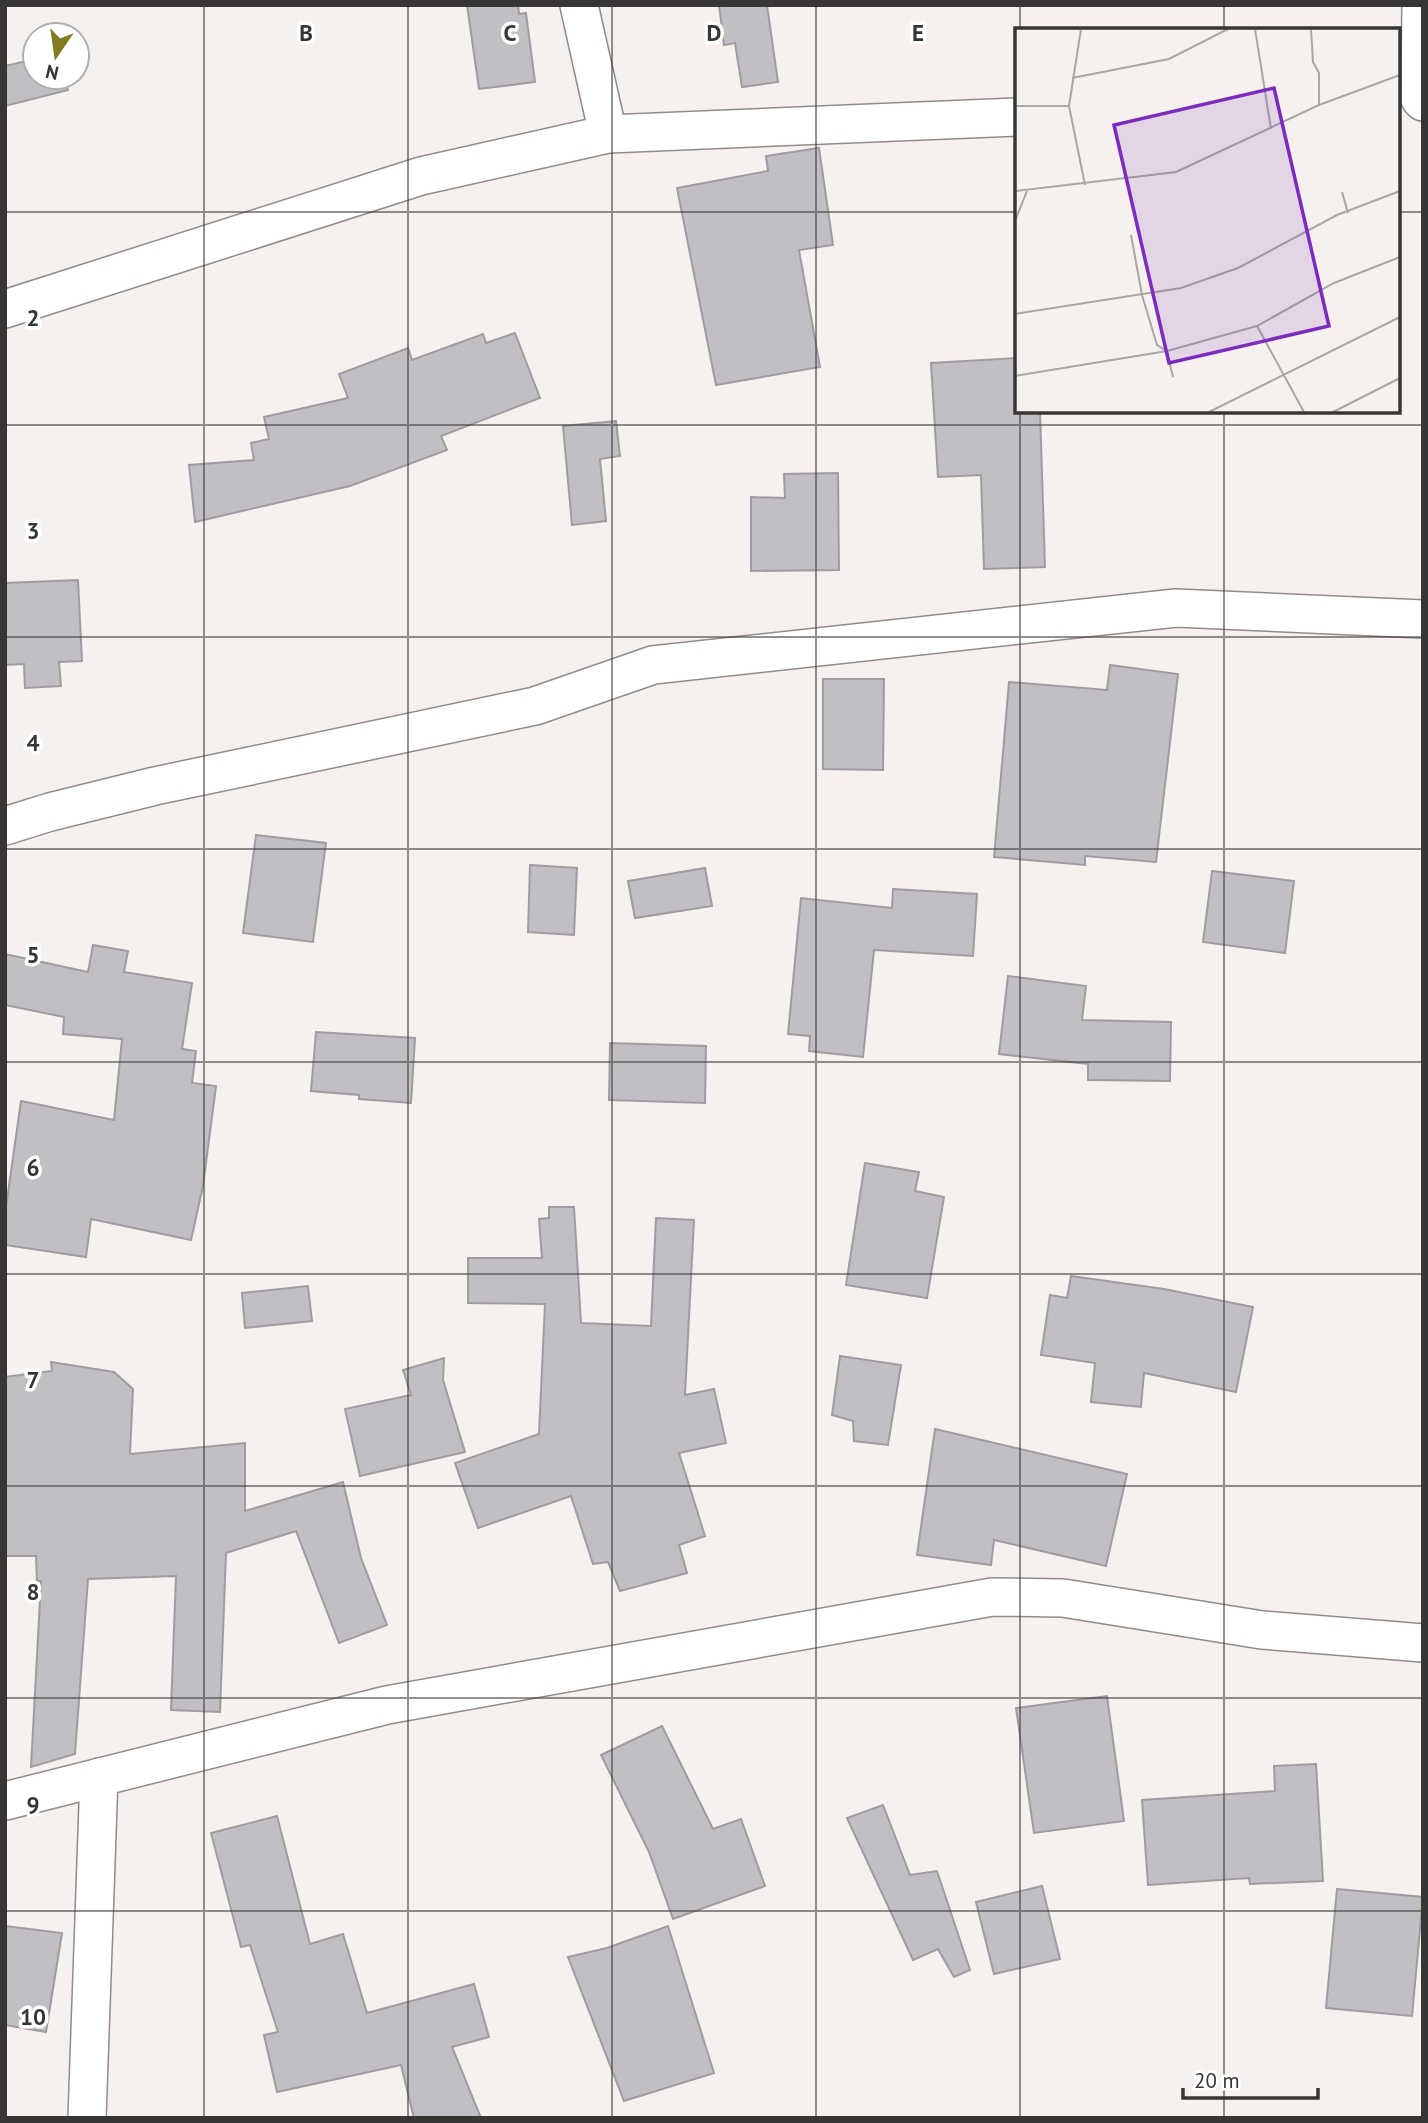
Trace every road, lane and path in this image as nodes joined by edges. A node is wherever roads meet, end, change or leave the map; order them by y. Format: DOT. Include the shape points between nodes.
graph roads {
  1 [pos="579,5"];
  2 [pos="1421,5"];
  3 [pos="1416,100"];
  4 [pos="1015,117"];
  5 [pos="608,134"];
  6 [pos="5,309"];
  7 [pos="1423,619"];
  8 [pos="5,826"];
  9 [pos="1423,1643"];
  10 [pos="99,1777"];
  11 [pos="5,1801"];
  12 [pos="87,2118"];
  1 -- 5 [label="street"];
  2 -- 3 [label="street"];
  4 -- 5 [label="street"];
  5 -- 6 [label="street" via="421,176"];
  7 -- 8 [label="street" via="1176,608 653,666 535,706 155,786"];
  9 -- 10 [label="street" via="1262,1630 1063,1598 992,1597 387,1705"];
  10 -- 11 [label="street"];
  10 -- 12 [label="street"];
}
